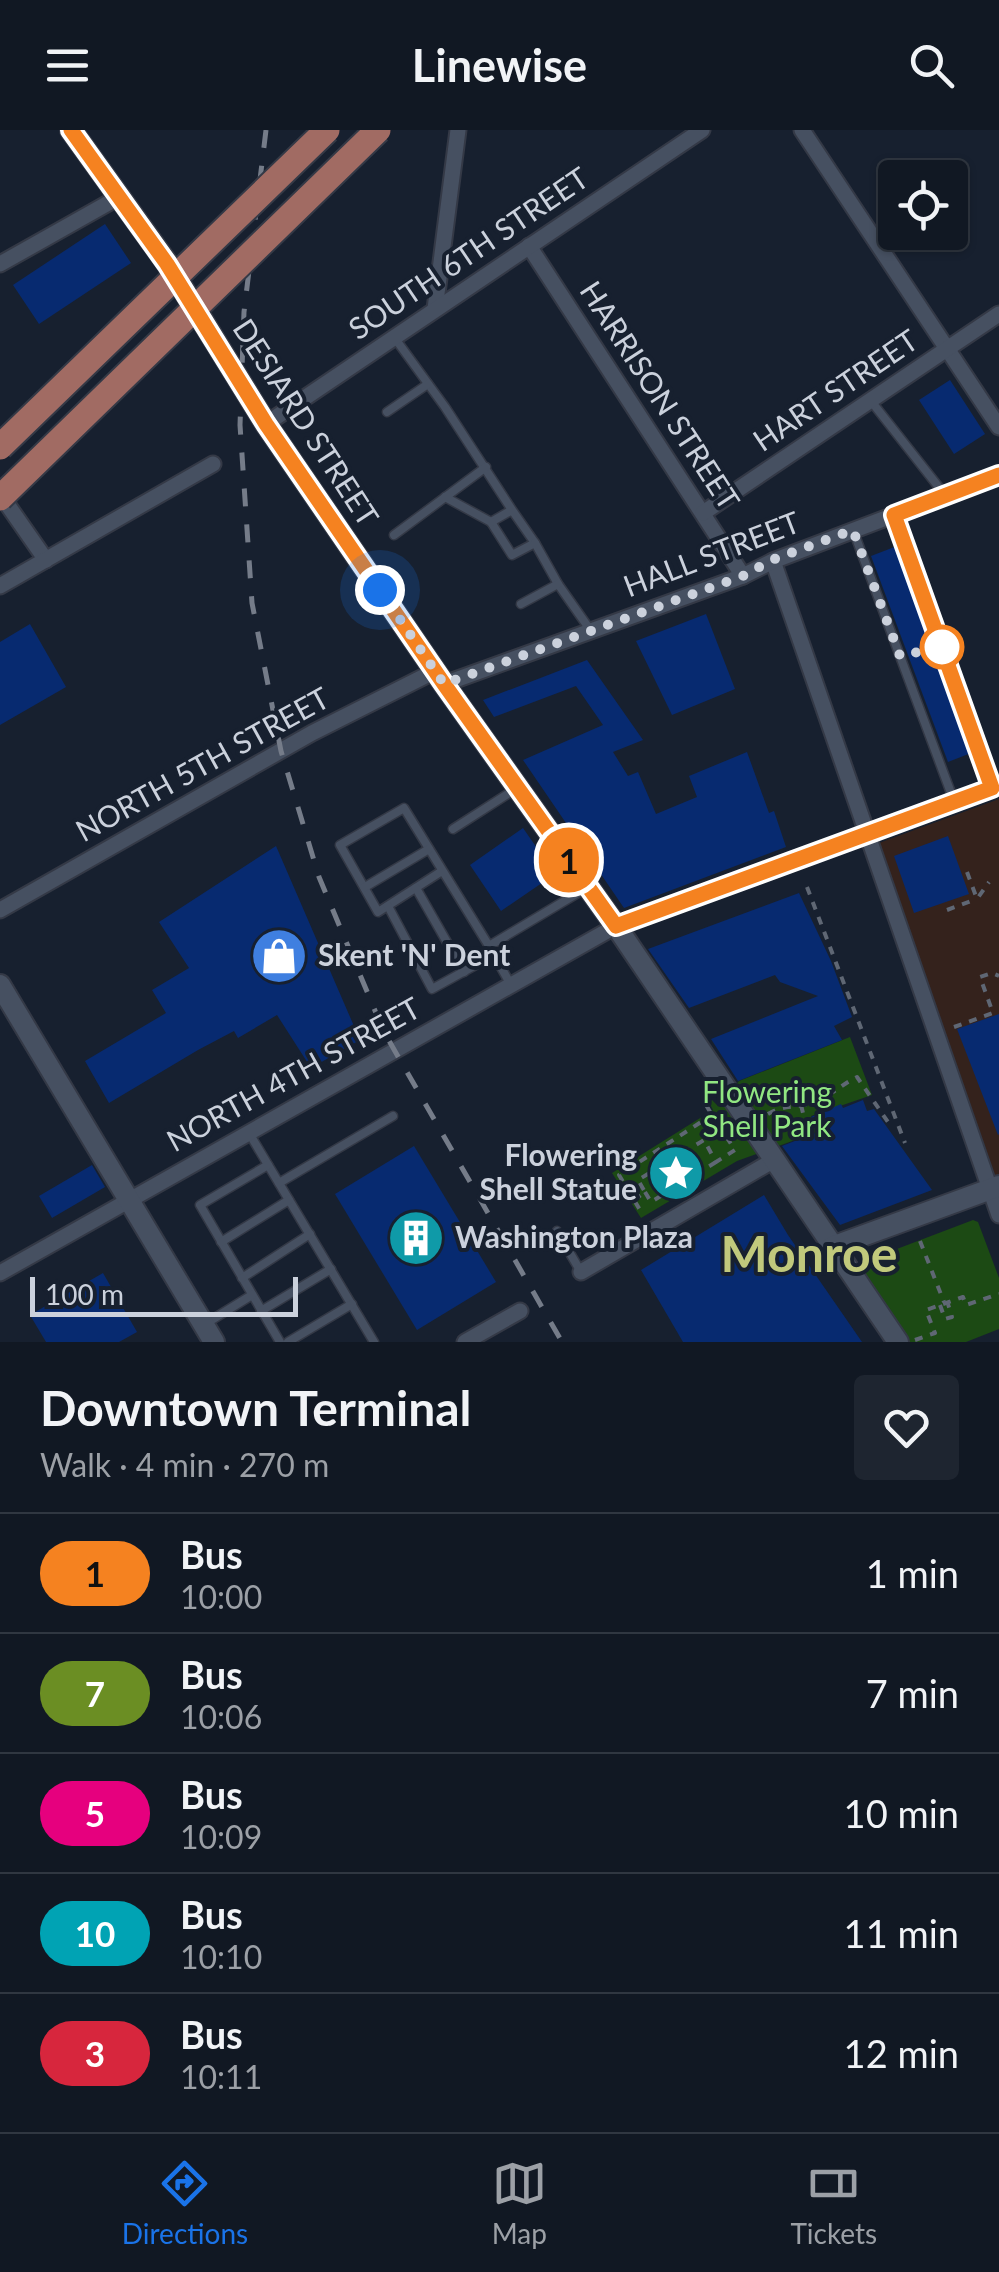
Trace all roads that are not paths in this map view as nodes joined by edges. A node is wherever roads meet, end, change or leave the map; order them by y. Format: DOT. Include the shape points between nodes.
graph roads {
  1 [pos="72,130"];
  2 [pos="327,130"];
  3 [pos="378,130"];
  4 [pos="458,130"];
  5 [pos="702,130"];
  6 [pos="802,130"];
  7 [pos="119,196"];
  8 [pos="529,246"];
  9 [pos="0,264"];
  10 [pos="435,309"];
  11 [pos="999,314"];
  12 [pos="394,337"];
  13 [pos="949,348"];
  14 [pos="428,384"];
  15 [pos="870,401"];
  16 [pos="387,412"];
  17 [pos="266,424"];
  18 [pos="999,427"];
  19 [pos="0,447"];
  20 [pos="213,464"];
  21 [pos="486,467"];
  22 [pos="999,475"];
  23 [pos="946,495"];
  24 [pos="0,496"];
  25 [pos="445,497"];
  26 [pos="512,510"];
  27 [pos="703,514"];
  28 [pos="894,515"];
  29 [pos="491,522"];
  30 [pos="853,530"];
  31 [pos="394,535"];
  32 [pos="535,543"];
  33 [pos="46,560"];
  34 [pos="772,560"];
  35 [pos="743,576"];
  36 [pos="558,584"];
  37 [pos="0,586"];
  38 [pos="520,604"];
  39 [pos="591,631"];
  40 [pos="440,678"];
  41 [pos="996,786"];
  42 [pos="517,788"];
  43 [pos="954,801"];
  44 [pos="453,829"];
  45 [pos="866,832"];
  46 [pos="429,849"];
  47 [pos="442,870"];
  48 [pos="364,887"];
  49 [pos="588,887"];
  50 [pos="416,888"];
  51 [pos="388,906"];
  52 [pos="0,910"];
  53 [pos="616,926"];
  54 [pos="491,950"];
  55 [pos="464,972"];
  56 [pos="511,984"];
  57 [pos="0,985"];
  58 [pos="394,1116"];
  59 [pos="249,1133"];
  60 [pos="774,1160"];
  61 [pos="268,1165"];
  62 [pos="279,1183"];
  63 [pos="995,1188"];
  64 [pos="129,1200"];
  65 [pos="290,1200"];
  66 [pos="999,1215"];
  67 [pos="557,1231"];
  68 [pos="310,1234"];
  69 [pos="221,1242"];
  70 [pos="832,1248"];
  71 [pos="331,1270"];
  72 [pos="581,1272"];
  73 [pos="0,1273"];
  74 [pos="242,1278"];
  75 [pos="252,1295"];
  76 [pos="352,1304"];
  77 [pos="261,1311"];
  78 [pos="520,1311"];
  79 [pos="209,1334"];
  80 [pos="280,1342"];
  81 [pos="288,1342"];
  82 [pos="374,1342"];
  83 [pos="466,1342"];
  84 [pos="898,1342"];
  1 -- 7 [label="street, DESIARD STREET"];
  2 -- 19 [label="main road, bridge"];
  3 -- 24 [label="main road, bridge"];
  4 -- 10 [label="street"];
  5 -- 8 [label="street, SOUTH 6TH STREET"];
  6 -- 13 [label="street"];
  7 -- 9 [label="street"];
  7 -- 17 [label="street, DESIARD STREET"];
  8 -- 10 [label="street, SOUTH 6TH STREET"];
  8 -- 27 [label="street, HARRISON STREET"];
  10 -- 12 [label="street, SOUTH 6TH STREET"];
  11 -- 13 [label="street, HART STREET"];
  12 -- 14 [label="lane"];
  12 -- 17 [label="street, SOUTH 6TH STREET"];
  13 -- 15 [label="street, HART STREET"];
  13 -- 18 [label="street"];
  14 -- 16 [label="lane"];
  14 -- 21 [label="lane"];
  15 -- 23 [label="lane"];
  15 -- 27 [label="street, HART STREET"];
  17 -- 40 [label="street, DESIARD STREET"];
  20 -- 33 [label="street"];
  21 -- 25 [label="lane"];
  21 -- 26 [label="lane"];
  22 -- 23 [label="street, HALL STREET"];
  23 -- 28 [label="street, HALL STREET"];
  24 -- 33 [label="street"];
  25 -- 29 [label="lane"];
  25 -- 31 [label="lane"];
  26 -- 29 [label="lane"];
  26 -- 32 [label="lane"];
  27 -- 35 [label="street, HARRISON STREET"];
  28 -- 30 [label="street, HALL STREET"];
  28 -- 41 [label="lane"];
  29 -- 32 [label="lane" via="512,555"];
  30 -- 34 [label="street, HALL STREET"];
  30 -- 43 [label="lane"];
  32 -- 36 [label="lane"];
  33 -- 37 [label="street"];
  34 -- 35 [label="street, HALL STREET"];
  34 -- 45 [label="street"];
  35 -- 39 [label="street, HALL STREET"];
  36 -- 38 [label="lane"];
  36 -- 39 [label="lane"];
  39 -- 40 [label="street, HALL STREET"];
  40 -- 42 [label="street, DESIARD STREET"];
  40 -- 52 [label="street, NORTH 5TH STREET" via="312,733"];
  41 -- 43 [label="street, NORTH 4TH STREET"];
  42 -- 44 [label="lane"];
  42 -- 49 [label="street, DESIARD STREET"];
  43 -- 45 [label="street, NORTH 4TH STREET"];
  45 -- 53 [label="street, NORTH 4TH STREET"];
  45 -- 63 [label="street"];
  46 -- 47 [label="lane"];
  46 -- 48 [label="lane"];
  46 -- 48 [label="lane" via="404,808 340,844"];
  47 -- 50 [label="lane"];
  47 -- 54 [label="lane"];
  48 -- 51 [label="lane" via="378,912"];
  49 -- 53 [label="street, DESIARD STREET"];
  49 -- 54 [label="lane"];
  50 -- 51 [label="lane"];
  50 -- 55 [label="lane"];
  51 -- 55 [label="lane" via="432,990"];
  53 -- 56 [label="street, NORTH 4TH STREET"];
  53 -- 60 [label="street, DESIARD STREET"];
  54 -- 55 [label="lane"];
  54 -- 56 [label="lane"];
  56 -- 59 [label="street, NORTH 4TH STREET"];
  57 -- 64 [label="street"];
  58 -- 62 [label="lane"];
  59 -- 61 [label="lane"];
  59 -- 64 [label="street, NORTH 4TH STREET"];
  60 -- 70 [label="street, DESIARD STREET"];
  60 -- 72 [label="street"];
  61 -- 62 [label="lane"];
  61 -- 69 [label="lane" via="200,1206"];
  62 -- 65 [label="lane"];
  63 -- 66 [label="street"];
  63 -- 70 [label="street"];
  64 -- 73 [label="street, NORTH 4TH STREET"];
  64 -- 79 [label="street"];
  65 -- 68 [label="lane"];
  65 -- 69 [label="lane"];
  67 -- 72 [label="lane"];
  68 -- 71 [label="lane"];
  68 -- 74 [label="lane"];
  69 -- 74 [label="lane"];
  70 -- 84 [label="street, DESIARD STREET"];
  71 -- 76 [label="lane"];
  71 -- 77 [label="lane"];
  74 -- 75 [label="lane"];
  75 -- 77 [label="lane"];
  75 -- 79 [label="lane"];
  76 -- 81 [label="lane"];
  76 -- 82 [label="lane"];
  77 -- 80 [label="lane"];
  78 -- 83 [label="street"];
}
